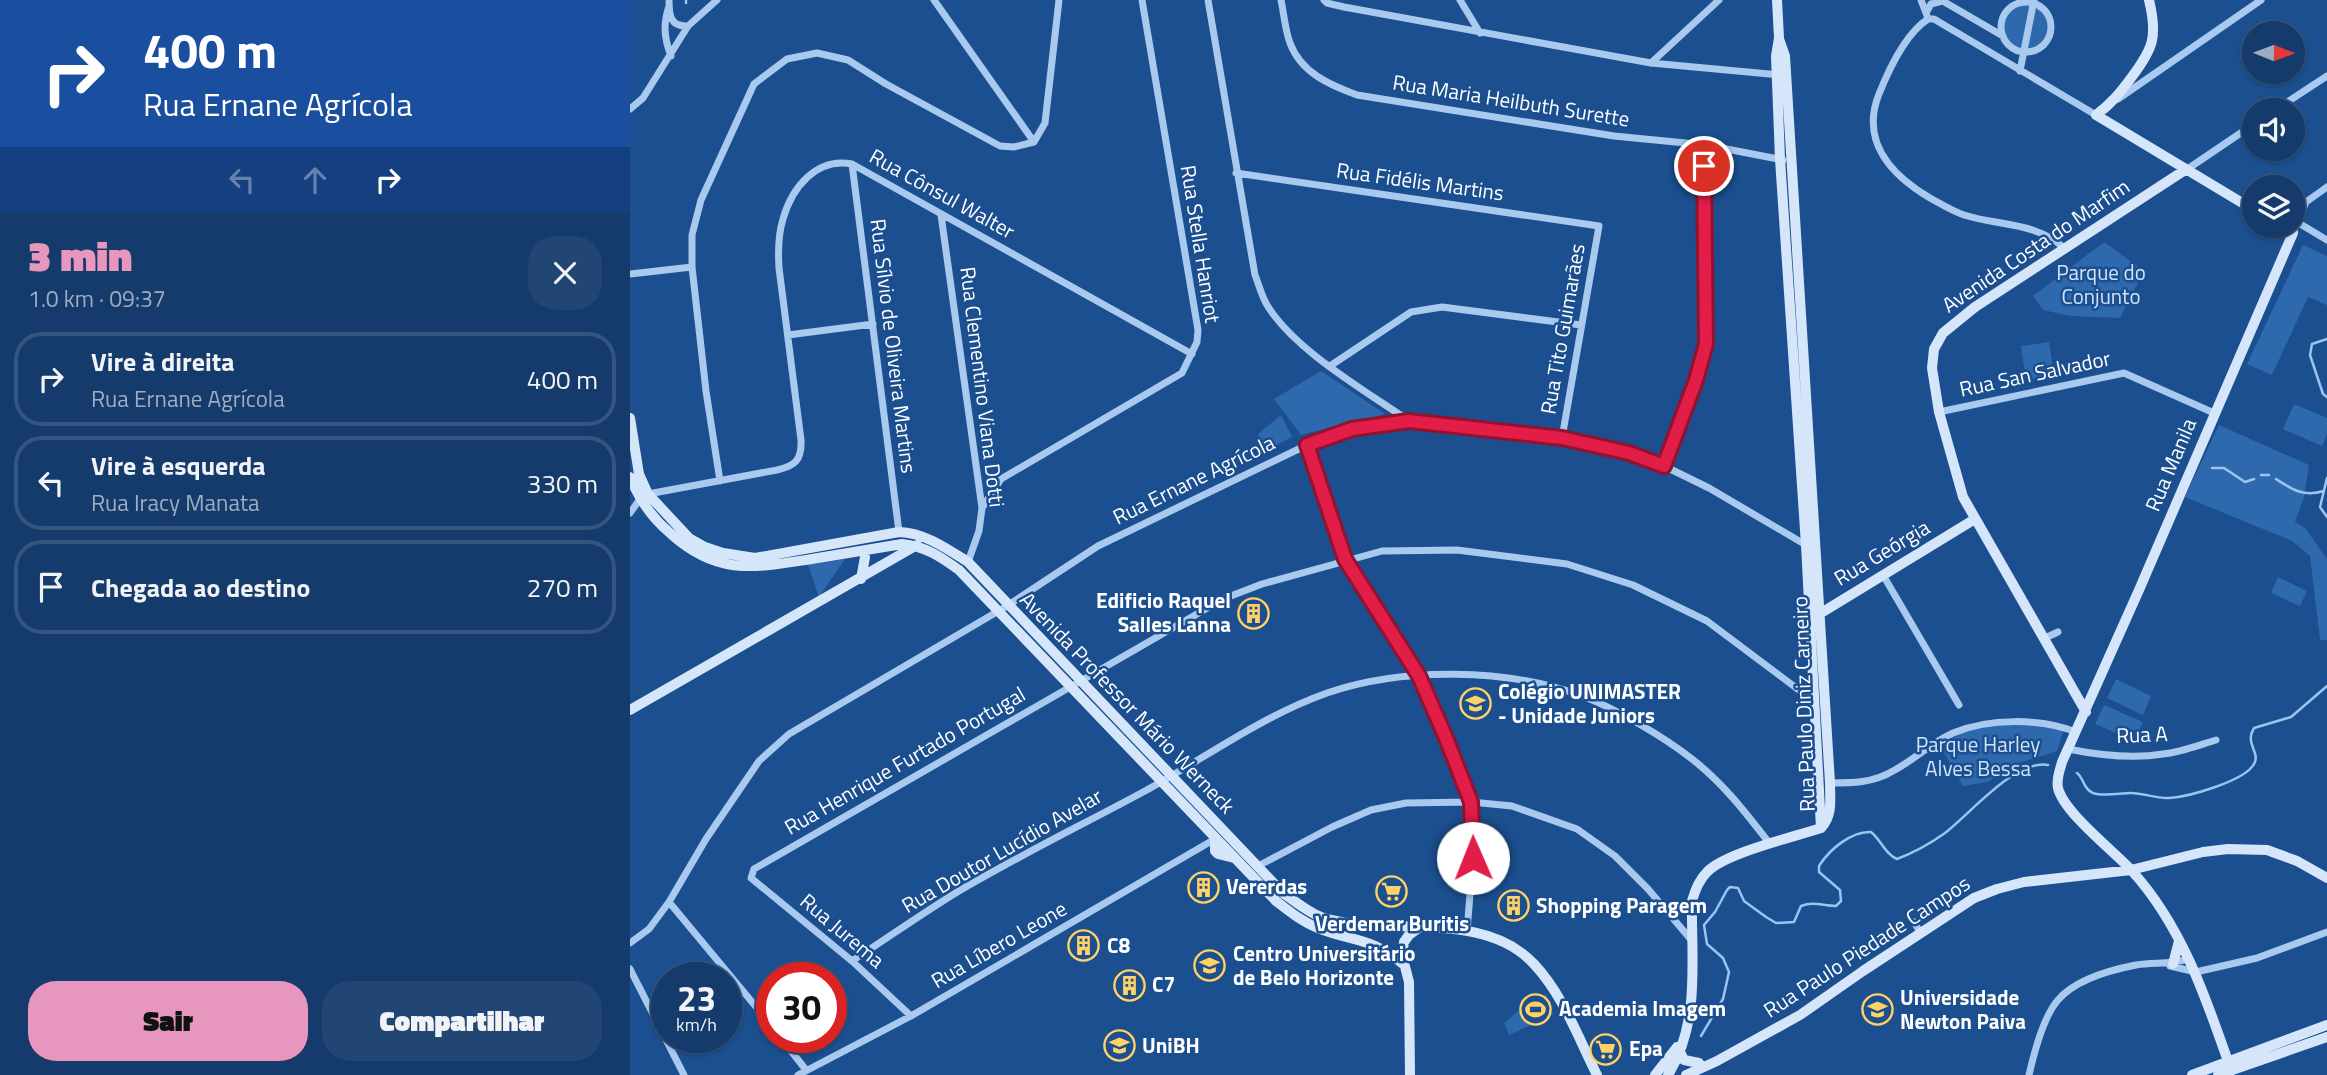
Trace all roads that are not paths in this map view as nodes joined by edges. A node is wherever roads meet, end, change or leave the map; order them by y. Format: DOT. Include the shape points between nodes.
graph roads {
  1 [pos="717,0"];
  2 [pos="934,0"];
  3 [pos="1059,0"];
  4 [pos="1142,0"];
  5 [pos="1208,0"];
  6 [pos="1281,0"];
  7 [pos="1324,0"];
  8 [pos="1460,0"];
  9 [pos="1719,0"];
  10 [pos="1777,0"];
  11 [pos="1920,0"];
  12 [pos="1942,0"];
  13 [pos="2149,0"];
  14 [pos="2242,0"];
  15 [pos="2261,0"];
  16 [pos="2033,1"];
  17 [pos="669,3"];
  18 [pos="2245,11"];
  19 [pos="1927,16"];
  20 [pos="688,26"];
  21 [pos="1480,33"];
  22 [pos="2003,36"];
  23 [pos="2025,53"];
  24 [pos="671,56"];
  25 [pos="1651,63"];
  26 [pos="2020,71"];
  27 [pos="1781,75"];
  28 [pos="2327,76"];
  29 [pos="2293,98"];
  30 [pos="2114,102"];
  31 [pos="630,109"];
  32 [pos="2096,115"];
  33 [pos="2242,132"];
  34 [pos="1034,142"];
  35 [pos="1706,145"];
  36 [pos="1785,160"];
  37 [pos="852,164"];
  38 [pos="2185,170"];
  39 [pos="1236,173"];
  40 [pos="2327,187"];
  41 [pos="2242,203"];
  42 [pos="2305,204"];
  43 [pos="941,215"];
  44 [pos="1599,226"];
  45 [pos="2305,227"];
  46 [pos="2291,238"];
  47 [pos="2327,240"];
  48 [pos="2064,248"];
  49 [pos="692,267"];
  50 [pos="630,274"];
  51 [pos="1793,296"];
  52 [pos="873,324"];
  53 [pos="1581,325"];
  54 [pos="788,335"];
  55 [pos="1192,354"];
  56 [pos="1330,366"];
  57 [pos="1939,412"];
  58 [pos="2214,413"];
  59 [pos="630,418"];
  60 [pos="1409,421"];
  61 [pos="1562,438"];
  62 [pos="1307,445"];
  63 [pos="1664,466"];
  64 [pos="630,477"];
  65 [pos="720,481"];
  66 [pos="644,496"];
  67 [pos="982,508"];
  68 [pos="630,513"];
  69 [pos="1975,519"];
  70 [pos="899,532"];
  71 [pos="870,537"];
  72 [pos="917,545"];
  73 [pos="1806,545"];
  74 [pos="862,554"];
  75 [pos="1345,559"];
  76 [pos="968,562"];
  77 [pos="878,568"];
  78 [pos="1883,575"];
  79 [pos="860,579"];
  80 [pos="1002,608"];
  81 [pos="1821,612"];
  82 [pos="1808,615"];
  83 [pos="2058,632"];
  84 [pos="2045,638"];
  85 [pos="1419,676"];
  86 [pos="1075,684"];
  87 [pos="1815,702"];
  88 [pos="1958,705"];
  89 [pos="630,710"];
  90 [pos="2086,712"];
  91 [pos="2076,732"];
  92 [pos="2216,740"];
  93 [pos="2068,749"];
  94 [pos="1167,779"];
  95 [pos="1830,783"];
  96 [pos="1471,802"];
  97 [pos="1821,828"];
  98 [pos="1215,839"];
  99 [pos="1235,844"];
  100 [pos="1770,845"];
  101 [pos="2160,865"];
  102 [pos="1258,866"];
  103 [pos="2131,870"];
  104 [pos="751,874"];
  105 [pos="2327,878"];
  106 [pos="2151,893"];
  107 [pos="669,902"];
  108 [pos="1692,922"];
  109 [pos="1914,922"];
  110 [pos="1675,924"];
  111 [pos="1420,927"];
  112 [pos="1467,931"];
  113 [pos="1920,932"];
  114 [pos="2327,932"];
  115 [pos="2179,941"];
  116 [pos="1693,942"];
  117 [pos="630,943"];
  118 [pos="2189,959"];
  119 [pos="852,961"];
  120 [pos="1403,964"];
  121 [pos="2169,964"];
  122 [pos="630,969"];
  123 [pos="2196,972"];
  124 [pos="756,1007"];
  125 [pos="911,1016"];
  126 [pos="2327,1026"];
  127 [pos="1684,1036"];
  128 [pos="2327,1037"];
  129 [pos="1680,1052"];
  130 [pos="793,1053"];
  131 [pos="1717,1061"];
  132 [pos="1699,1063"];
  133 [pos="2230,1065"];
  134 [pos="806,1070"];
  135 [pos="1667,1074"];
  136 [pos="684,1075"];
  137 [pos="798,1075"];
  138 [pos="1410,1075"];
  139 [pos="1597,1075"];
  140 [pos="1655,1075"];
  141 [pos="1686,1075"];
  142 [pos="2029,1075"];
  143 [pos="2192,1075"];
  144 [pos="2218,1075"];
  1 -- 20 [label="street"];
  2 -- 34 [label="street"];
  3 -- 34 [label="street" via="1045,123"];
  4 -- 55 [label="street, Rua Stella Hanriot" via="1198,330"];
  5 -- 39 [label="street"];
  6 -- 35 [label="street, Rua Maria Heilbuth Surette" via="1290,44 1306,67 1327,84 1357,95 1614,136"];
  7 -- 21 [label="street"];
  8 -- 21 [label="street"];
  9 -- 25 [label="street"];
  10 -- 27 [label="street, Rua Paulo Diniz Carneiro" via="1776,56"];
  11 -- 19 [label="street"];
  12 -- 19 [label="street" via="1931,4"];
  12 -- 22 [label="street"];
  13 -- 30 [label="street" via="2153,28 2148,56"];
  14 -- 18 [label="street"];
  15 -- 18 [label="street"];
  16 -- 22 [label="street" via="2012,5 2004,13"];
  16 -- 23 [label="street"];
  16 -- 23 [label="street" via="2045,9 2051,30 2044,45"];
  17 -- 20 [label="street" via="674,24"];
  17 -- 24 [label="street" via="664,40"];
  18 -- 30 [label="street"];
  19 -- 26 [label="street"];
  19 -- 48 [label="street" via="1891,65 1872,111 1874,131 1887,163 1899,177 1947,207 1978,219 2037,230"];
  20 -- 24 [label="street"];
  21 -- 25 [label="street"];
  22 -- 23 [label="street" via="2015,50"];
  23 -- 26 [label="street"];
  24 -- 31 [label="street" via="643,98"];
  25 -- 27 [label="street"];
  26 -- 32 [label="street"];
  27 -- 36 [label="street, Rua Paulo Diniz Carneiro"];
  28 -- 29 [label="street"];
  30 -- 32 [label="street"];
  32 -- 38 [label="street"];
  33 -- 38 [label="street"];
  34 -- 49 [label="street" via="1000,146 848,60 817,53 787,59 754,84 701,200 692,235"];
  35 -- 36 [label="street, Rua Maria Heilbuth Surette"];
  35 -- 63 [label="street" via="1706,344"];
  36 -- 51 [label="street, Rua Paulo Diniz Carneiro"];
  37 -- 43 [label="street, Rua Cônsul Walter"];
  37 -- 52 [label="street, Rua Sílvio de Oliveira Martins"];
  37 -- 54 [label="street, Rua Cônsul Walter" via="838,161 809,174 783,218 779,268"];
  38 -- 41 [label="street"];
  38 -- 48 [label="street, Avenida Costa do Marfim"];
  39 -- 44 [label="street, Rua Fidélis Martins"];
  39 -- 56 [label="street" via="1255,275 1267,305 1291,335"];
  40 -- 42 [label="street"];
  43 -- 55 [label="street, Rua Cônsul Walter"];
  43 -- 67 [label="street, Rua Clementino Viana Dotti"];
  44 -- 53 [label="street, Rua Tito Guimarães"];
  45 -- 47 [label="street"];
  46 -- 58 [label="street, Rua Manila"];
  48 -- 57 [label="street, Avenida Costa do Marfim" via="1943,333 1934,349 1932,368"];
  49 -- 50 [label="street"];
  49 -- 65 [label="street"];
  51 -- 73 [label="street, Rua Paulo Diniz Carneiro"];
  51 -- 81 [label="street, Rua Paulo Diniz Carneiro"];
  52 -- 54 [label="street"];
  52 -- 70 [label="street, Rua Sílvio de Oliveira Martins"];
  53 -- 56 [label="street" via="1428,308 1411,312"];
  53 -- 61 [label="street, Rua Tito Guimarães"];
  54 -- 65 [label="street, Rua Cônsul Walter" via="801,440 798,461 789,467"];
  55 -- 67 [label="street, Rua Stella Hanriot" via="1182,373 1001,479"];
  56 -- 60 [label="street"];
  57 -- 58 [label="street, Rua San Salvador" via="2124,373"];
  57 -- 69 [label="street, Avenida Costa do Marfim" via="1963,497"];
  58 -- 90 [label="street, Rua Manila"];
  59 -- 66 [label="street, Avenida Professor Mário Werneck"];
  60 -- 61 [label="street, Rua Ernane Agrícola"];
  60 -- 62 [label="street, Rua Ernane Agrícola" via="1352,429"];
  61 -- 63 [label="street, Rua Ernane Agrícola"];
  62 -- 75 [label="street"];
  62 -- 80 [label="street, Rua Ernane Agrícola" via="1098,546"];
  63 -- 73 [label="street, Rua Ernane Agrícola"];
  64 -- 66 [label="street, Avenida Professor Mário Werneck"];
  65 -- 66 [label="street, Rua Cônsul Walter"];
  66 -- 68 [label="street"];
  66 -- 71 [label="street, Avenida Professor Mário Werneck" via="689,538 723,553 755,558"];
  66 -- 74 [label="street, Avenida Professor Mário Werneck" via="660,525 686,548 719,562 759,568"];
  67 -- 76 [label="street, Rua Clementino Viana Dotti"];
  69 -- 78 [label="street, Rua Geórgia"];
  69 -- 84 [label="street, Avenida Costa do Marfim"];
  70 -- 71 [label="street, Avenida Professor Mário Werneck"];
  70 -- 76 [label="street, Avenida Professor Mário Werneck" via="920,535"];
  71 -- 74 [label="street"];
  72 -- 74 [label="street, Avenida Professor Mário Werneck"];
  72 -- 77 [label="street"];
  72 -- 80 [label="street, Avenida Professor Mário Werneck" via="959,570"];
  73 -- 82 [label="street, Rua Paulo Diniz Carneiro"];
  74 -- 77 [label="street"];
  74 -- 79 [label="street"];
  75 -- 85 [label="street"];
  75 -- 86 [label="street, Rua Henrique Furtado Portugal" via="1223,599"];
  75 -- 87 [label="street, Rua Henrique Furtado Portugal" via="1382,551 1457,550 1567,564 1633,585 1707,621"];
  76 -- 80 [label="street, Avenida Professor Mário Werneck"];
  77 -- 79 [label="street"];
  78 -- 81 [label="street, Rua Geórgia"];
  78 -- 88 [label="street"];
  79 -- 89 [label="street"];
  80 -- 86 [label="street, Avenida Professor Mário Werneck"];
  80 -- 107 [label="street, Rua Ernane Agrícola" via="789,734 759,761"];
  81 -- 82 [label="street, Rua Geórgia"];
  81 -- 95 [label="street, Rua Paulo Diniz Carneiro"];
  82 -- 87 [label="street, Rua Paulo Diniz Carneiro"];
  83 -- 84 [label="street"];
  84 -- 90 [label="street, Avenida Costa do Marfim"];
  85 -- 94 [label="street, Rua Doutor Lucídio Avelar" via="1371,681 1288,708"];
  85 -- 96 [label="street"];
  85 -- 100 [label="street, Rua Doutor Lucídio Avelar" via="1482,675 1583,696 1656,733 1691,758 1739,804"];
  86 -- 94 [label="street, Avenida Professor Mário Werneck"];
  86 -- 104 [label="street, Rua Henrique Furtado Portugal"];
  87 -- 97 [label="street, Rua Paulo Diniz Carneiro"];
  90 -- 91 [label="street, Rua Manila"];
  91 -- 93 [label="street, Rua Manila"];
  91 -- 95 [label="street" via="2019,723 1972,726 1952,733 1894,771 1859,783"];
  92 -- 93 [label="street, Rua A" via="2150,756"];
  93 -- 103 [label="street, Rua Manila" via="2056,792"];
  94 -- 98 [label="street, Avenida Professor Mário Werneck"];
  94 -- 99 [label="street, Avenida Professor Mário Werneck"];
  94 -- 119 [label="street, Rua Doutor Lucídio Avelar" via="955,894"];
  95 -- 97 [label="street, Rua Paulo Diniz Carneiro" via="1831,811"];
  96 -- 102 [label="street" via="1406,803 1371,810"];
  96 -- 110 [label="street" via="1512,806 1577,830 1615,856"];
  96 -- 112 [label="street" via="1473,858"];
  97 -- 100 [label="street"];
  98 -- 99 [label="street"];
  98 -- 120 [label="street, Avenida Professor Mário Werneck" via="1218,854 1234,858 1296,916 1317,928 1387,950"];
  98 -- 125 [label="street, Rua Líbero Leone"];
  99 -- 102 [label="street, Avenida Professor Mário Werneck"];
  100 -- 108 [label="street" via="1725,859 1706,872 1692,901"];
  101 -- 103 [label="street, Rua Paulo Piedade Campos"];
  101 -- 105 [label="street, Rua Paulo Piedade Campos" via="2203,852 2250,849 2278,854"];
  101 -- 106 [label="street" via="2150,877"];
  102 -- 111 [label="street, Avenida Professor Mário Werneck" via="1283,893 1320,918 1362,926"];
  103 -- 106 [label="street"];
  103 -- 113 [label="street, Rua Paulo Piedade Campos" via="1997,889"];
  104 -- 119 [label="street, Rua Jurema"];
  106 -- 115 [label="street"];
  107 -- 117 [label="street, Rua Ernane Agrícola" via="649,929"];
  107 -- 124 [label="street"];
  108 -- 110 [label="street"];
  108 -- 116 [label="street"];
  109 -- 113 [label="street"];
  110 -- 116 [label="street"];
  111 -- 112 [label="street, Avenida Professor Mário Werneck"];
  111 -- 120 [label="street" via="1404,942"];
  112 -- 139 [label="street, Avenida Professor Mário Werneck" via="1503,941 1534,964 1555,990"];
  113 -- 131 [label="street, Rua Paulo Piedade Campos" via="1855,970 1800,1016"];
  114 -- 123 [label="street" via="2257,958"];
  115 -- 118 [label="street"];
  115 -- 121 [label="street"];
  116 -- 127 [label="street" via="1692,1004"];
  118 -- 121 [label="street"];
  118 -- 123 [label="street"];
  119 -- 125 [label="street, Rua Jurema"];
  120 -- 138 [label="street" via="1409,982"];
  121 -- 123 [label="street"];
  121 -- 142 [label="street" via="2132,966 2083,982 2059,999"];
  122 -- 136 [label="street"];
  123 -- 133 [label="street"];
  125 -- 134 [label="street, Rua Líbero Leone"];
  126 -- 133 [label="street"];
  127 -- 129 [label="street"];
  127 -- 140 [label="street"];
  128 -- 133 [label="street"];
  129 -- 132 [label="street" via="1687,1062"];
  129 -- 135 [label="street"];
  130 -- 134 [label="street"];
  131 -- 132 [label="street, Rua Paulo Piedade Campos"];
  131 -- 141 [label="street, Rua Paulo Piedade Campos"];
  132 -- 135 [label="street, Rua Paulo Piedade Campos"];
  133 -- 143 [label="street"];
  133 -- 144 [label="street"];
  134 -- 137 [label="street, Rua Líbero Leone"];
}
